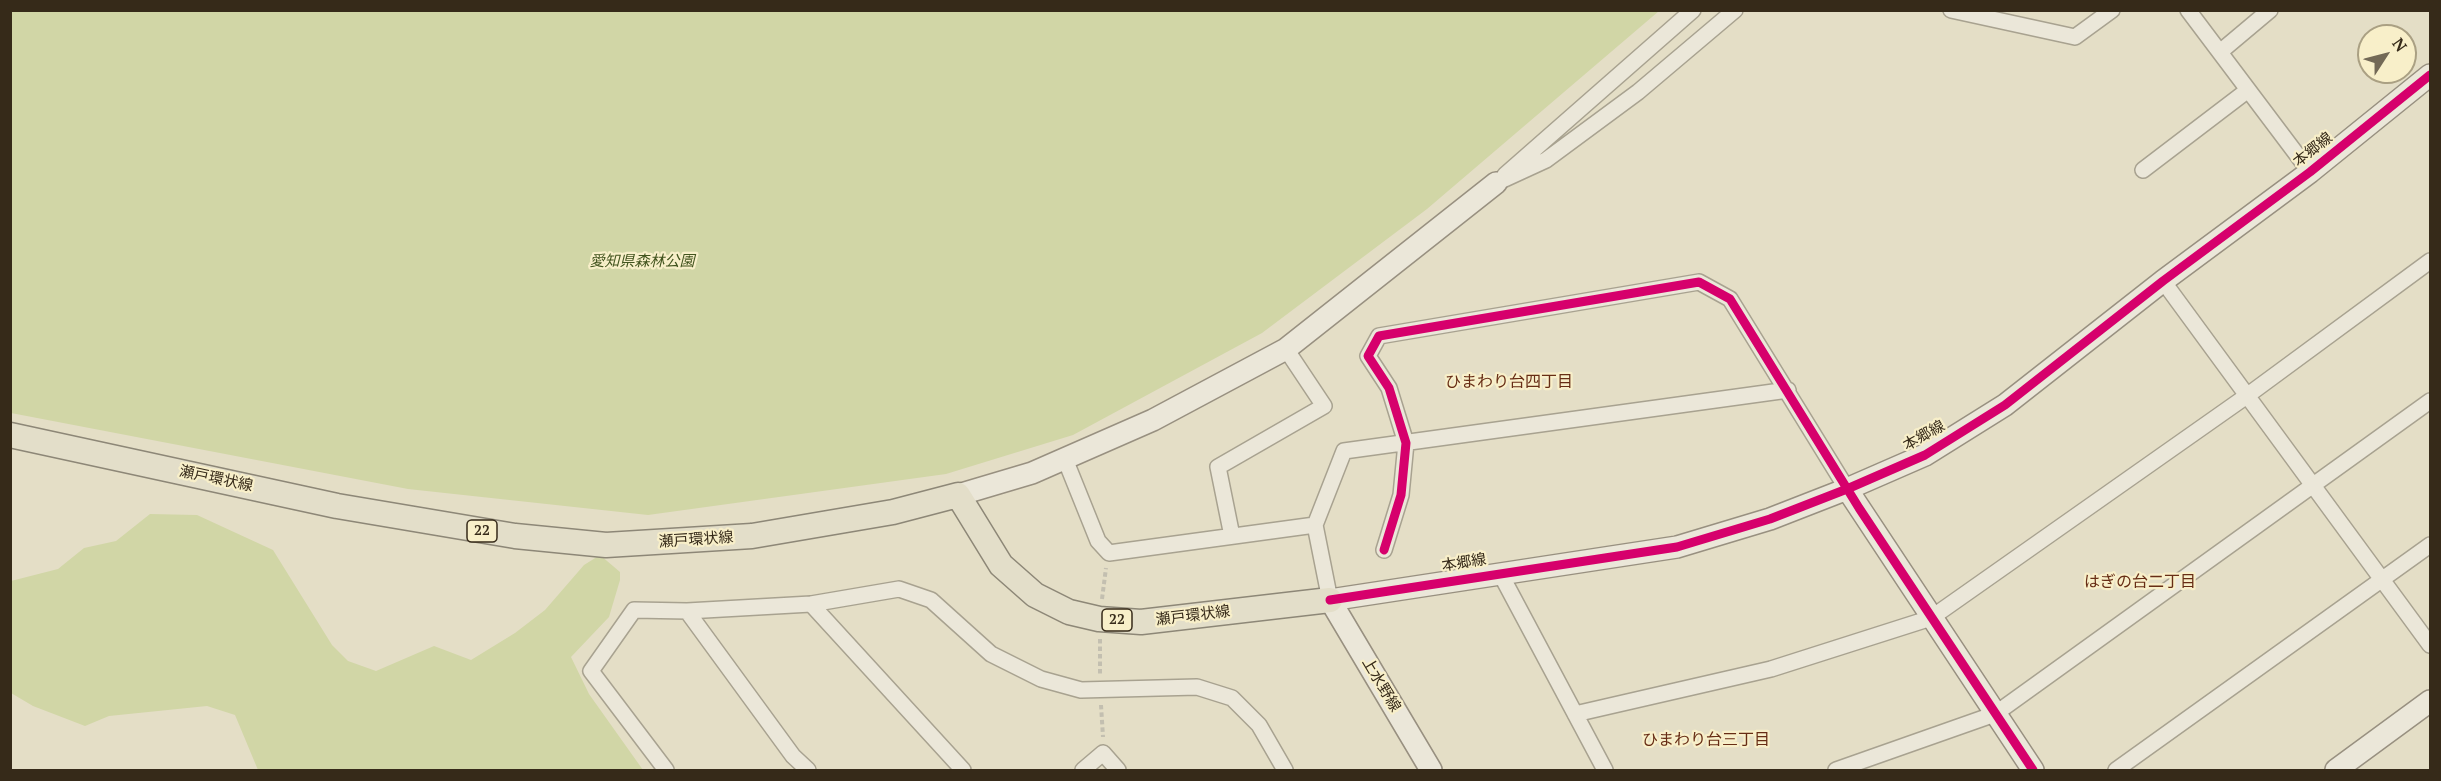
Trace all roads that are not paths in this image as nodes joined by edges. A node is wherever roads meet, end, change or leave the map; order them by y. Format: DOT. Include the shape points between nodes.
graph roads {
  1 [pos="1693,10"];
  2 [pos="1735,10"];
  3 [pos="1951,10"];
  4 [pos="2112,10"];
  5 [pos="2188,10"];
  6 [pos="2270,10"];
  7 [pos="2220,52"];
  8 [pos="2430,75"];
  9 [pos="2248,90"];
  10 [pos="2143,170"];
  11 [pos="2310,172"];
  12 [pos="1496,183"];
  13 [pos="2430,261"];
  14 [pos="2163,281"];
  15 [pos="1286,349"];
  16 [pos="1788,390"];
  17 [pos="2248,395"];
  18 [pos="2430,400"];
  19 [pos="10,435"];
  20 [pos="1406,443"];
  21 [pos="1065,459"];
  22 [pos="2314,486"];
  23 [pos="1848,489"];
  24 [pos="958,495"];
  25 [pos="1315,525"];
  26 [pos="1232,536"];
  27 [pos="2430,544"];
  28 [pos="1384,550"];
  29 [pos="1500,573"];
  30 [pos="2383,579"];
  31 [pos="1330,600"];
  32 [pos="811,604"];
  33 [pos="687,611"];
  34 [pos="1931,618"];
  35 [pos="2430,645"];
  36 [pos="2430,701"];
  37 [pos="1575,714"];
  38 [pos="1995,714"];
  39 [pos="666,771"];
  40 [pos="808,771"];
  41 [pos="963,771"];
  42 [pos="1083,771"];
  43 [pos="1118,771"];
  44 [pos="1285,771"];
  45 [pos="1431,771"];
  46 [pos="1605,771"];
  47 [pos="1836,771"];
  48 [pos="2033,771"];
  49 [pos="2116,771"];
  50 [pos="2336,771"];
  1 -- 12 [label="street"];
  2 -- 12 [label="street" via="1638,92 1546,160"];
  3 -- 4 [label="street" via="2075,37"];
  5 -- 7 [label="street"];
  6 -- 7 [label="street"];
  7 -- 9 [label="street"];
  8 -- 11 [label="street, 本郷線"];
  9 -- 10 [label="street"];
  9 -- 11 [label="street"];
  11 -- 14 [label="street, 本郷線"];
  12 -- 15 [label="street"];
  13 -- 17 [label="street"];
  14 -- 17 [label="street"];
  14 -- 23 [label="street, 本郷線" via="2005,405 1925,455"];
  15 -- 21 [label="street" via="1153,420"];
  15 -- 26 [label="street" via="1324,406 1218,467"];
  16 -- 20 [label="street"];
  16 -- 20 [label="street" via="1730,299 1699,282 1379,336 1368,356 1389,388"];
  16 -- 23 [label="street"];
  17 -- 22 [label="street"];
  17 -- 34 [label="street"];
  18 -- 22 [label="street"];
  19 -- 24 [label="main road, 瀬戸環状線 / 22" via="337,506 515,536 606,545 752,536 893,512"];
  20 -- 25 [label="street" via="1344,451"];
  20 -- 28 [label="street" via="1401,495"];
  21 -- 24 [label="street"];
  21 -- 26 [label="street" via="1098,541 1108,553"];
  22 -- 30 [label="street"];
  22 -- 38 [label="street"];
  23 -- 29 [label="street, 本郷線" via="1770,519 1677,547"];
  23 -- 34 [label="street"];
  24 -- 31 [label="main road, 瀬戸環状線 / 22" via="1001,565 1035,595 1069,612 1140,622"];
  25 -- 26 [label="street"];
  25 -- 31 [label="street"];
  27 -- 30 [label="street"];
  29 -- 31 [label="street, 本郷線"];
  29 -- 37 [label="street"];
  30 -- 35 [label="street"];
  30 -- 49 [label="street"];
  31 -- 45 [label="street, 上水野線"];
  32 -- 33 [label="street"];
  32 -- 41 [label="street"];
  32 -- 44 [label="street" via="898,589 931,600 991,654 1041,679 1081,690 1197,687 1232,698 1259,725"];
  33 -- 39 [label="street" via="634,610 591,671"];
  33 -- 40 [label="street"];
  34 -- 37 [label="street" via="1770,669"];
  34 -- 38 [label="street"];
  36 -- 50 [label="street"];
  37 -- 46 [label="street"];
  38 -- 47 [label="street"];
  38 -- 48 [label="street"];
  42 -- 43 [label="street" via="1103,753"];
}
